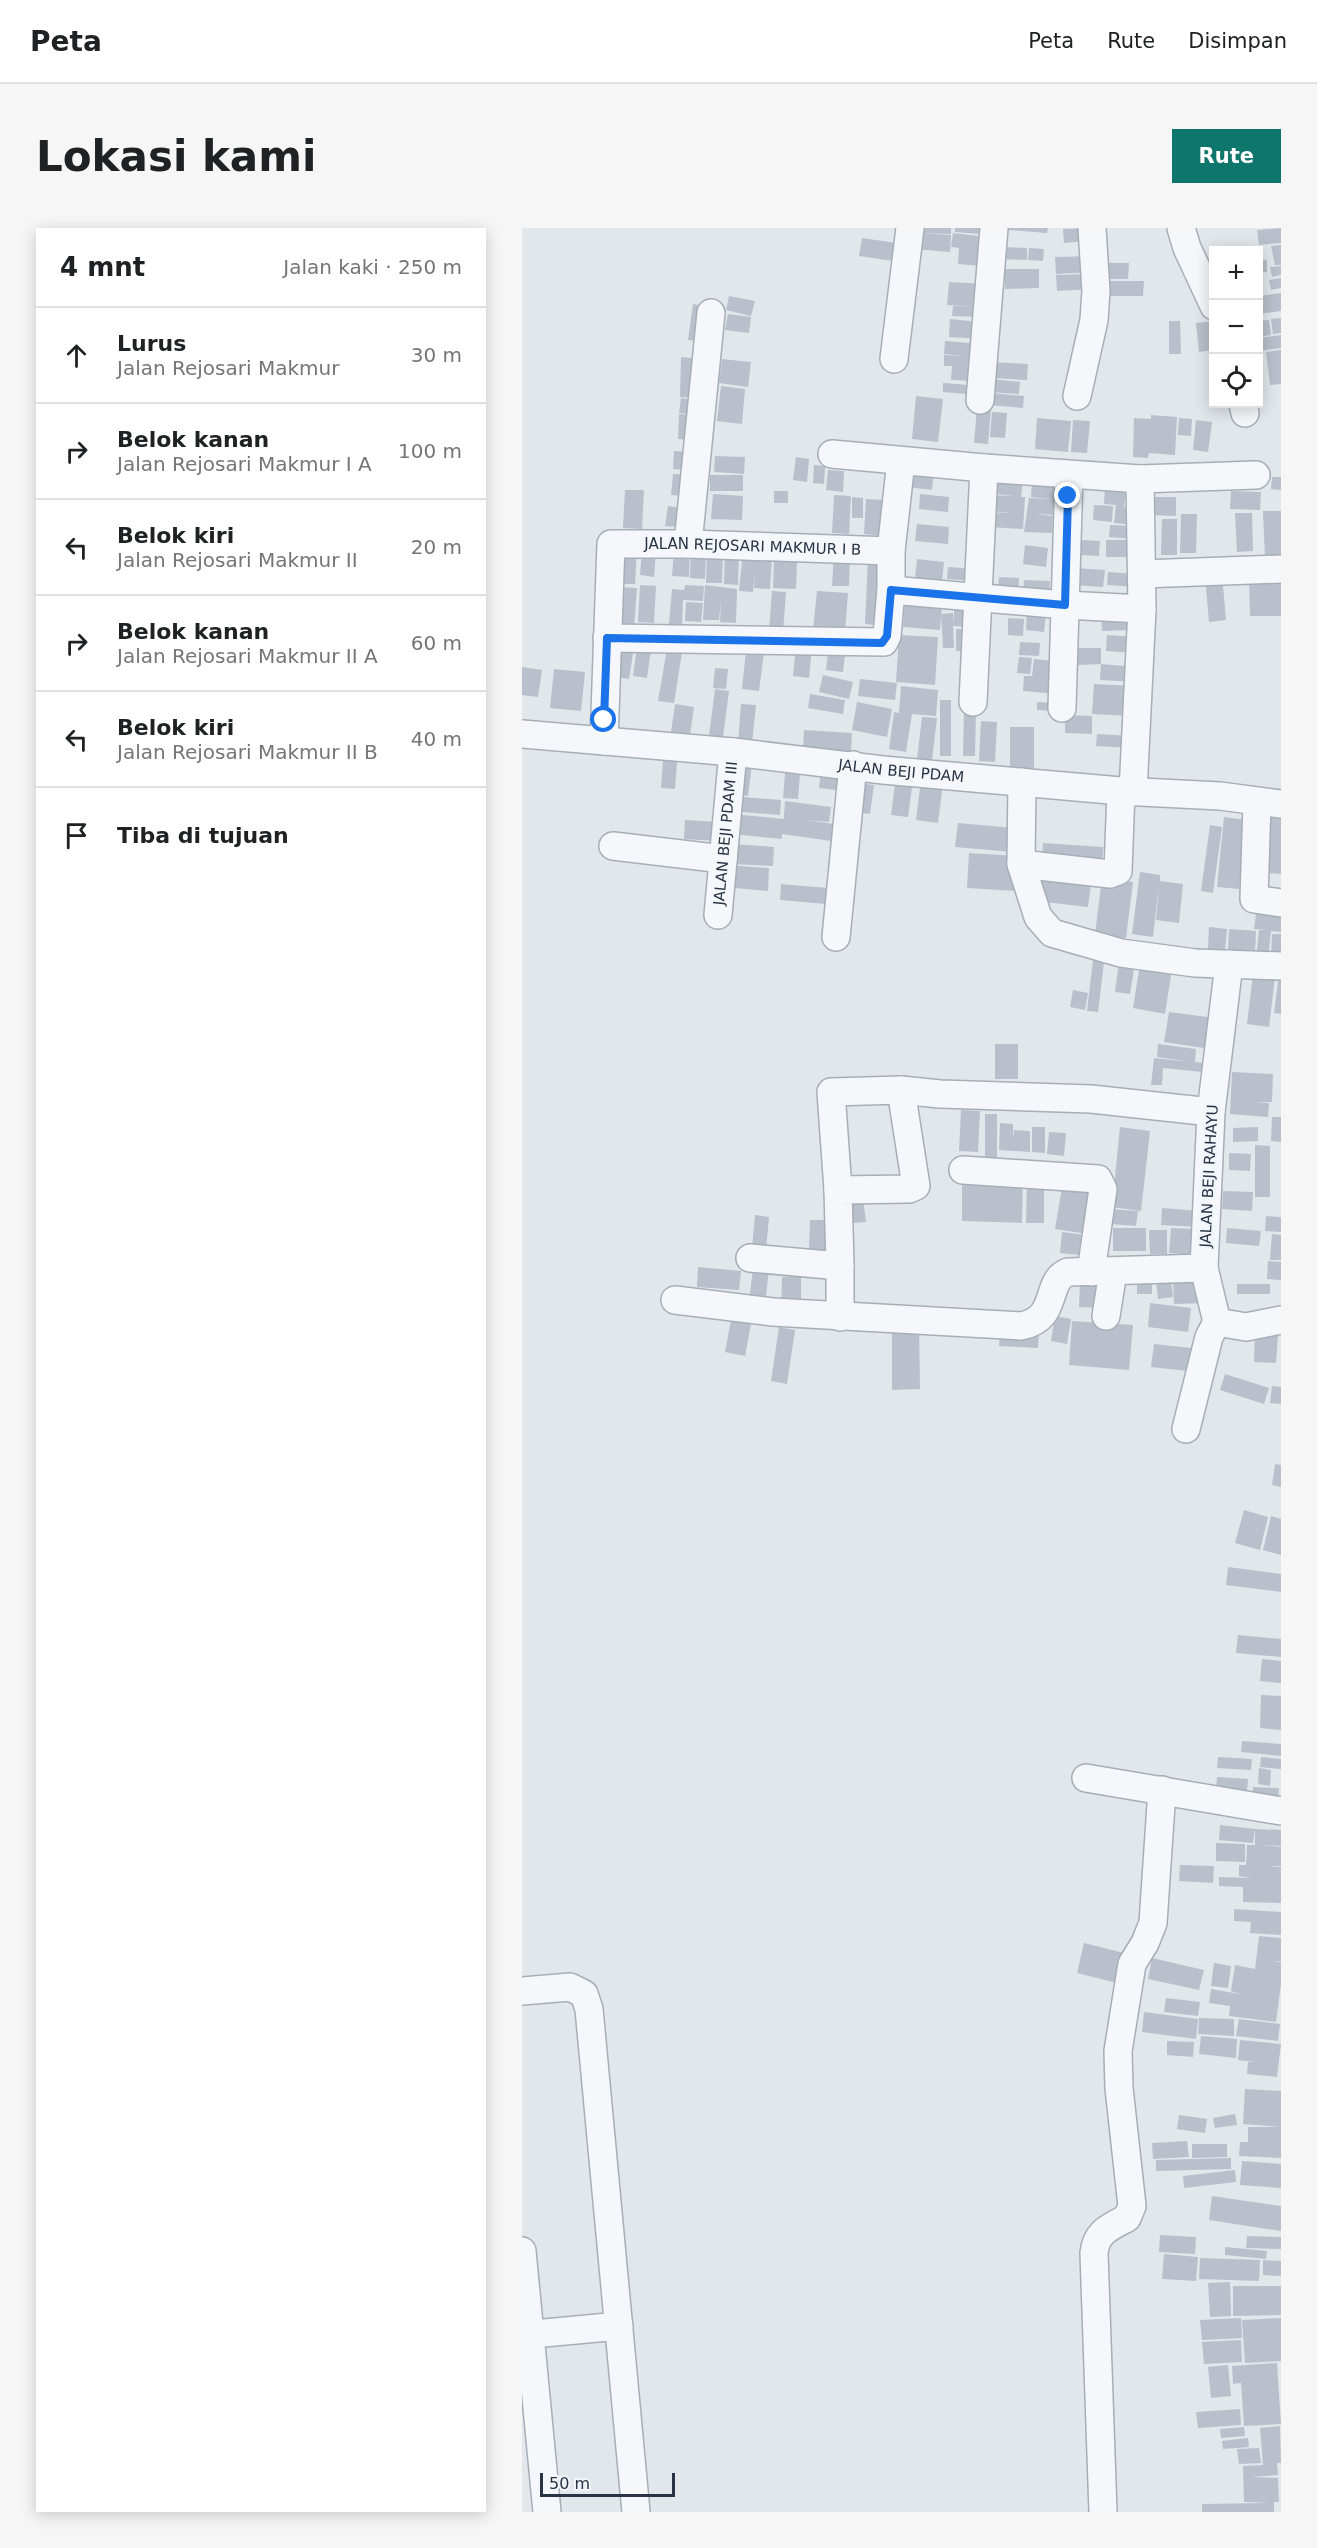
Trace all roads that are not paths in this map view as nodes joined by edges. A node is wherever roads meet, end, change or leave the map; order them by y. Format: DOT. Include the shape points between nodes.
graph roads {
  1 [pos="910,228"];
  2 [pos="994,228"];
  3 [pos="1092,228"];
  4 [pos="1181,228"];
  5 [pos="1211,300"];
  6 [pos="711,313"];
  7 [pos="894,359"];
  8 [pos="1077,396"];
  9 [pos="980,400"];
  10 [pos="832,454"];
  11 [pos="901,461"];
  12 [pos="984,468"];
  13 [pos="1069,475"];
  14 [pos="1256,475"];
  15 [pos="1140,479"];
  16 [pos="688,544"];
  17 [pos="891,551"];
  18 [pos="1281,569"];
  19 [pos="1142,574"];
  20 [pos="891,590"];
  21 [pos="978,598"];
  22 [pos="1065,605"];
  23 [pos="1143,609"];
  24 [pos="607,638"];
  25 [pos="973,702"];
  26 [pos="1062,708"];
  27 [pos="522,734"];
  28 [pos="604,741"];
  29 [pos="733,752"];
  30 [pos="853,765"];
  31 [pos="1022,782"];
  32 [pos="1127,792"];
  33 [pos="1269,804"];
  34 [pos="613,846"];
  35 [pos="723,859"];
  36 [pos="1021,864"];
  37 [pos="1281,903"];
  38 [pos="718,915"];
  39 [pos="836,937"];
  40 [pos="1229,964"];
  41 [pos="1281,966"];
  42 [pos="901,1090"];
  43 [pos="1211,1112"];
  44 [pos="963,1170"];
  45 [pos="838,1190"];
  46 [pos="750,1258"];
  47 [pos="840,1266"];
  48 [pos="1204,1268"];
  49 [pos="1102,1272"];
  50 [pos="675,1300"];
  51 [pos="1106,1316"];
  52 [pos="840,1317"];
  53 [pos="1281,1320"];
  54 [pos="1217,1322"];
  55 [pos="1186,1429"];
  56 [pos="1086,1778"];
  57 [pos="1162,1790"];
  58 [pos="1281,1811"];
  59 [pos="522,1991"];
  60 [pos="522,2251"];
  61 [pos="619,2326"];
  62 [pos="526,2335"];
  63 [pos="548,2512"];
  64 [pos="636,2512"];
  65 [pos="1103,2512"];
  1 -- 7 [label="street"];
  2 -- 9 [label="street"];
  3 -- 8 [label="street" via="1094,320"];
  4 -- 5 [label="street" via="1186,248"];
  6 -- 16 [label="street"];
  10 -- 11 [label="street"];
  11 -- 12 [label="street"];
  11 -- 17 [label="street"];
  12 -- 13 [label="street"];
  12 -- 21 [label="street"];
  13 -- 15 [label="street"];
  13 -- 22 [label="street"];
  14 -- 15 [label="street"];
  15 -- 19 [label="street"];
  16 -- 17 [label="street, JALAN REJOSARI MAKMUR I B"];
  16 -- 24 [label="street, JALAN REJOSARI MAKMUR I B" via="614,543 610,547"];
  17 -- 20 [label="street"];
  18 -- 19 [label="street"];
  19 -- 23 [label="street"];
  20 -- 21 [label="street"];
  20 -- 24 [label="street" via="887,636 882,643"];
  21 -- 22 [label="street"];
  21 -- 25 [label="street"];
  22 -- 23 [label="street"];
  22 -- 26 [label="street"];
  23 -- 32 [label="street"];
  24 -- 28 [label="street"];
  27 -- 28 [label="street, JALAN BEJI PDAM"];
  28 -- 29 [label="street, JALAN BEJI PDAM"];
  29 -- 30 [label="street, JALAN BEJI PDAM"];
  29 -- 35 [label="street, JALAN BEJI PDAM III"];
  30 -- 31 [label="street, JALAN BEJI PDAM"];
  30 -- 39 [label="street"];
  31 -- 32 [label="street, JALAN BEJI PDAM"];
  31 -- 36 [label="street"];
  32 -- 33 [label="street, JALAN BEJI PDAM" via="1220,796"];
  32 -- 36 [label="street" via="1118,871 1110,874"];
  33 -- 37 [label="street" via="1254,899"];
  34 -- 35 [label="street"];
  35 -- 38 [label="street, JALAN BEJI PDAM III"];
  36 -- 40 [label="street" via="1038,917 1052,933 1121,953"];
  40 -- 41 [label="street"];
  40 -- 43 [label="street, JALAN BEJI RAHAYU"];
  42 -- 43 [label="street" via="1091,1098"];
  42 -- 45 [label="street" via="831,1092"];
  42 -- 45 [label="street" via="916,1186"];
  43 -- 48 [label="street, JALAN BEJI RAHAYU"];
  44 -- 49 [label="street" via="1098,1179 1102,1189"];
  45 -- 47 [label="street"];
  46 -- 47 [label="street"];
  47 -- 52 [label="street"];
  48 -- 49 [label="street"];
  48 -- 54 [label="street, JALAN BEJI RAHAYU"];
  49 -- 51 [label="street"];
  49 -- 52 [label="street" via="1064,1273 1042,1318 1022,1326"];
  50 -- 52 [label="street"];
  53 -- 54 [label="street" via="1246,1327"];
  54 -- 55 [label="street" via="1209,1337"];
  56 -- 57 [label="street"];
  57 -- 58 [label="street"];
  57 -- 65 [label="street" via="1153,1923 1132,1964 1118,2051 1132,2206 1127,2218 1103,2230 1095,2241 1094,2253"];
  59 -- 61 [label="street" via="570,1987 584,1994 589,2009"];
  60 -- 62 [label="street"];
  61 -- 62 [label="street"];
  61 -- 64 [label="street"];
  62 -- 63 [label="street"];
}
